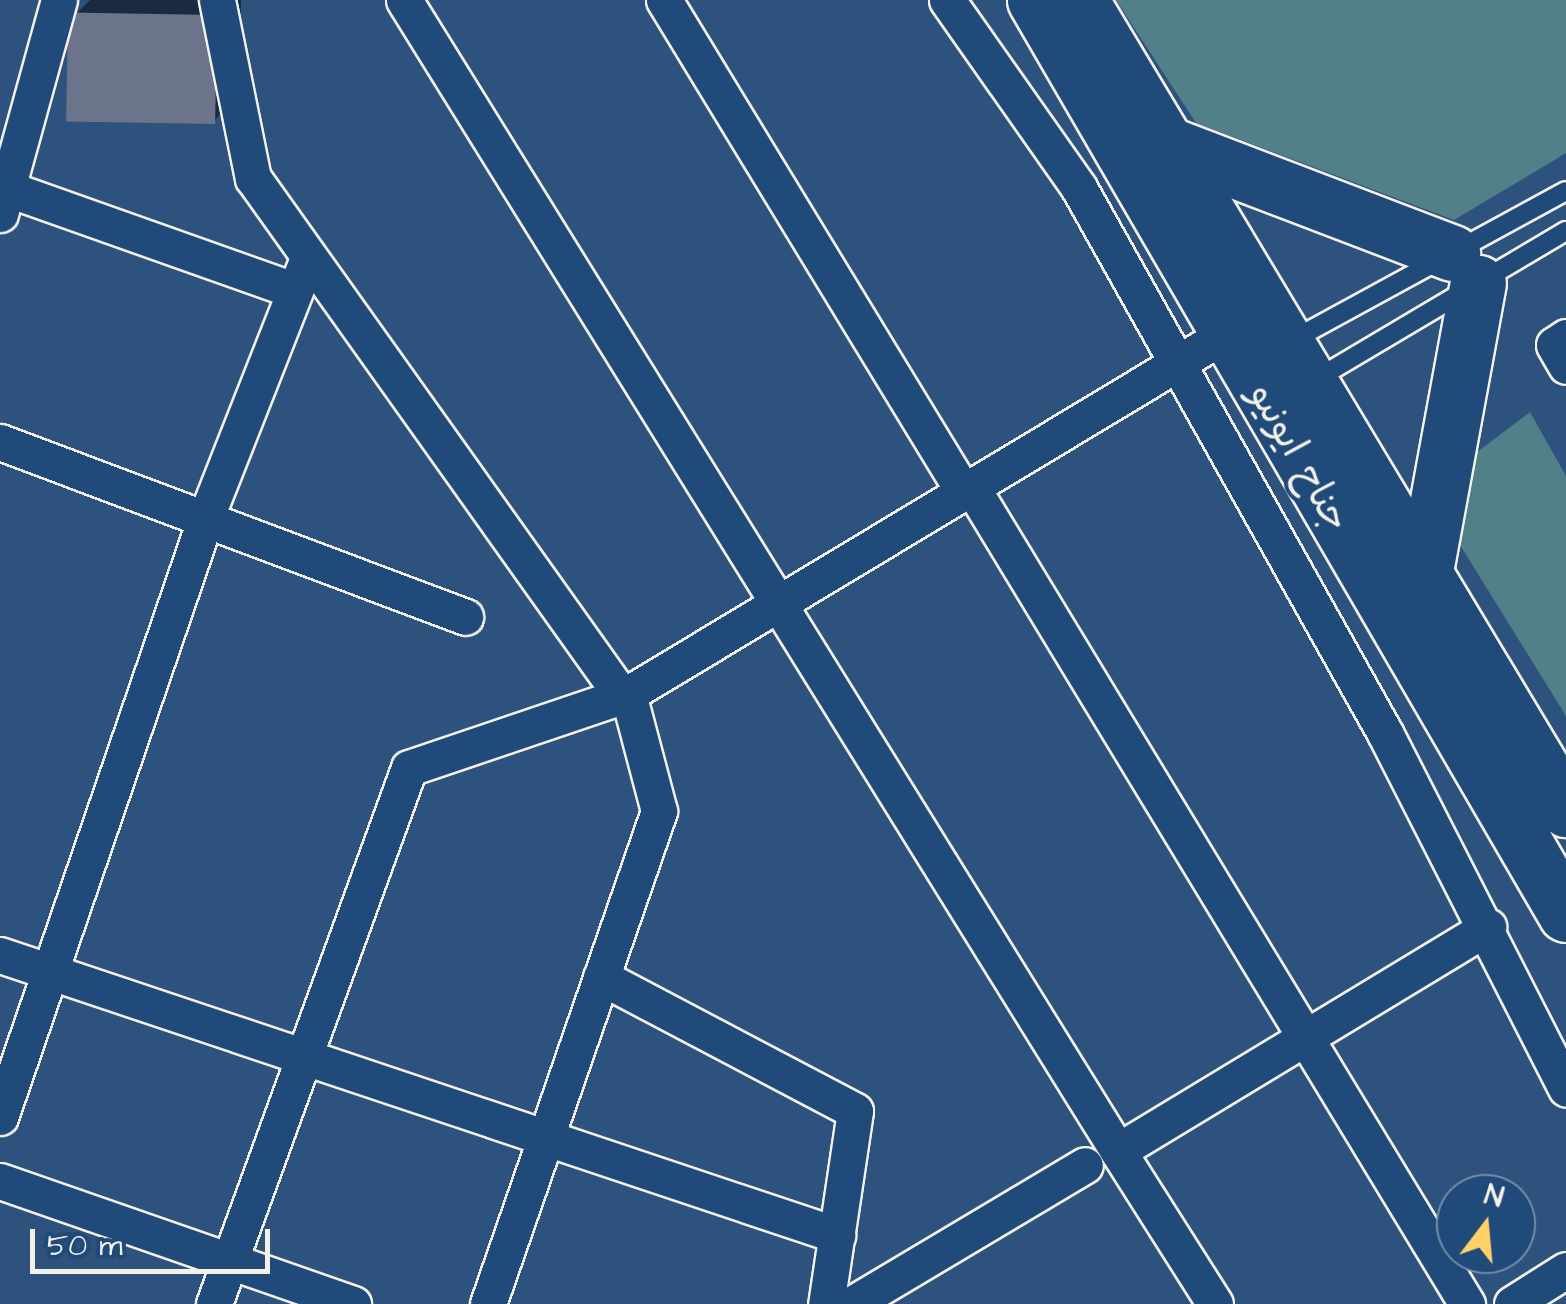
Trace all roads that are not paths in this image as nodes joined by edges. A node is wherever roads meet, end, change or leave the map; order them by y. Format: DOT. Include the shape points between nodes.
graph roads {
  1 [pos="60,0"];
  2 [pos="217,0"];
  3 [pos="404,0"];
  4 [pos="664,0"];
  5 [pos="946,0"];
  6 [pos="1035,0"];
  7 [pos="1080,0"];
  8 [pos="1172,146"];
  9 [pos="1566,191"];
  10 [pos="3,196"];
  11 [pos="1566,231"];
  12 [pos="1465,268"];
  13 [pos="300,275"];
  14 [pos="1566,338"];
  15 [pos="1172,364"];
  16 [pos="1268,366"];
  17 [pos="1566,366"];
  18 [pos="0,442"];
  19 [pos="967,489"];
  20 [pos="206,516"];
  21 [pos="1424,572"];
  22 [pos="774,606"];
  23 [pos="465,617"];
  24 [pos="625,695"];
  25 [pos="1566,809"];
  26 [pos="1566,914"];
  27 [pos="1488,927"];
  28 [pos="0,955"];
  29 [pos="50,972"];
  30 [pos="601,978"];
  31 [pos="1298,1034"];
  32 [pos="303,1058"];
  33 [pos="1566,1089"];
  34 [pos="0,1117"];
  35 [pos="544,1143"];
  36 [pos="1118,1151"];
  37 [pos="1085,1165"];
  38 [pos="0,1181"];
  39 [pos="837,1234"];
  40 [pos="229,1261"];
  41 [pos="1566,1270"];
  42 [pos="214,1304"];
  43 [pos="353,1304"];
  44 [pos="488,1304"];
  45 [pos="826,1304"];
  46 [pos="852,1304"];
  47 [pos="1216,1304"];
  48 [pos="1467,1304"];
  49 [pos="1512,1304"];
  1 -- 10 [label="street"];
  2 -- 13 [label="street" via="254,178"];
  3 -- 22 [label="street"];
  4 -- 19 [label="street"];
  5 -- 15 [label="street" via="1079,188"];
  6 -- 16 [label="main road, جناح ایونیو"];
  7 -- 8 [label="main road, جناح ایونیو"];
  8 -- 12 [label="main road"];
  8 -- 16 [label="main road, جناح ایونیو"];
  9 -- 12 [label="lane"];
  10 -- 13 [label="street"];
  11 -- 12 [label="lane"];
  12 -- 16 [label="lane"];
  12 -- 16 [label="lane"];
  12 -- 21 [label="main road"];
  13 -- 20 [label="street"];
  13 -- 24 [label="street"];
  14 -- 17 [label="street" via="1554,345"];
  15 -- 16 [label="street"];
  15 -- 19 [label="street"];
  15 -- 27 [label="street"];
  16 -- 21 [label="main road, جناح ایونیو"];
  16 -- 26 [label="main road, جناح ایونیو"];
  18 -- 20 [label="street"];
  19 -- 22 [label="street"];
  19 -- 31 [label="street" via="1155,779"];
  20 -- 23 [label="street"];
  20 -- 29 [label="street"];
  21 -- 25 [label="main road, جناح ایونیو"];
  22 -- 24 [label="street"];
  22 -- 36 [label="street"];
  24 -- 30 [label="street" via="659,811"];
  24 -- 32 [label="street" via="409,768"];
  27 -- 31 [label="street"];
  27 -- 33 [label="street"];
  28 -- 29 [label="street"];
  29 -- 32 [label="street"];
  29 -- 34 [label="street"];
  30 -- 35 [label="street"];
  30 -- 39 [label="street" via="848,1102 855,1111"];
  31 -- 36 [label="street"];
  31 -- 48 [label="street"];
  32 -- 35 [label="street"];
  32 -- 40 [label="street"];
  35 -- 39 [label="street"];
  35 -- 44 [label="street"];
  36 -- 47 [label="street"];
  37 -- 46 [label="street"];
  38 -- 40 [label="street"];
  39 -- 45 [label="street"];
  40 -- 42 [label="street"];
  40 -- 43 [label="street"];
  41 -- 49 [label="street"];
}
